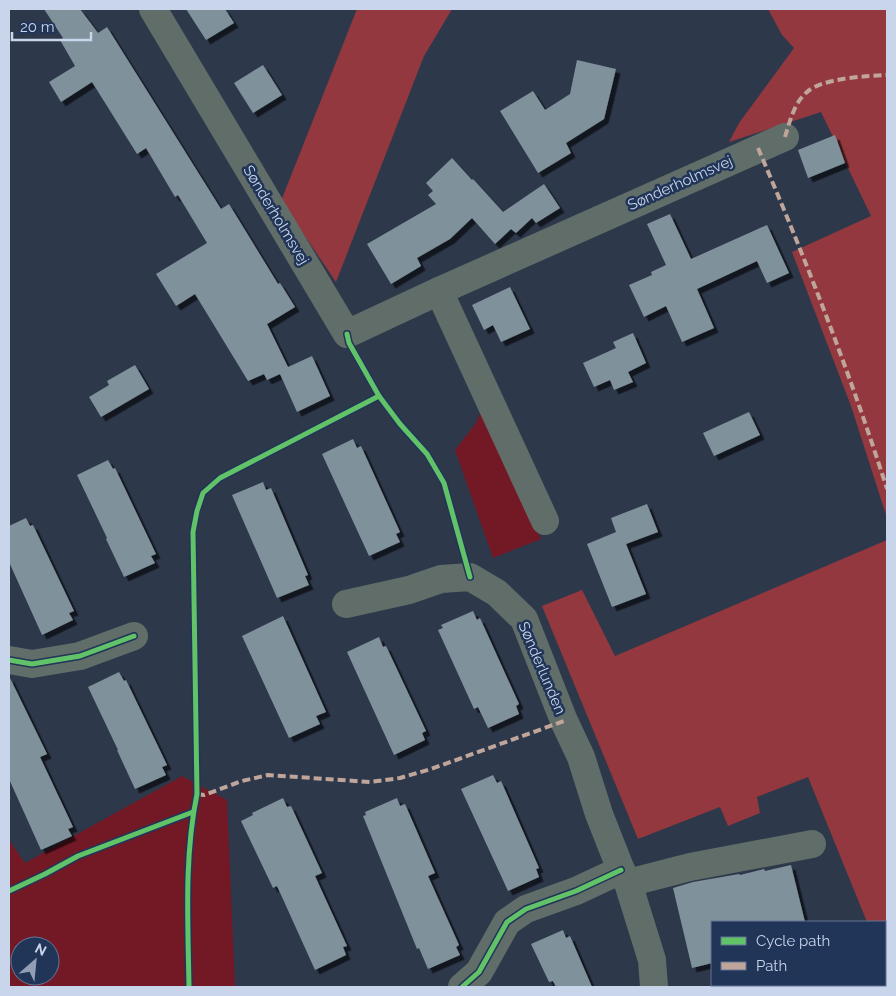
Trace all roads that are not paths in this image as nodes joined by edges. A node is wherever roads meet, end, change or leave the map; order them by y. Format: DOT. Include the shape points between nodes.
graph roads {
  1 [pos="153,9"];
  2 [pos="785,137"];
  3 [pos="439,291"];
  4 [pos="545,521"];
  5 [pos="346,604"];
  6 [pos="134,636"];
  7 [pos="9,660"];
  8 [pos="812,844"];
  9 [pos="624,876"];
  10 [pos="462,987"];
  11 [pos="654,987"];
  1 -- 3 [label="street, Sønderholmsvej" via="347,334"];
  2 -- 3 [label="street, Sønderholmsvej"];
  3 -- 4 [label="street"];
  5 -- 9 [label="street, Sønderlunden" via="410,590 441,579 470,577 497,593 524,619 581,757"];
  6 -- 7 [label="street" via="80,656 32,664"];
  8 -- 9 [label="street"];
  9 -- 10 [label="street" via="526,909 507,922 478,972"];
  9 -- 11 [label="street, Sønderlunden" via="652,960"];
}
